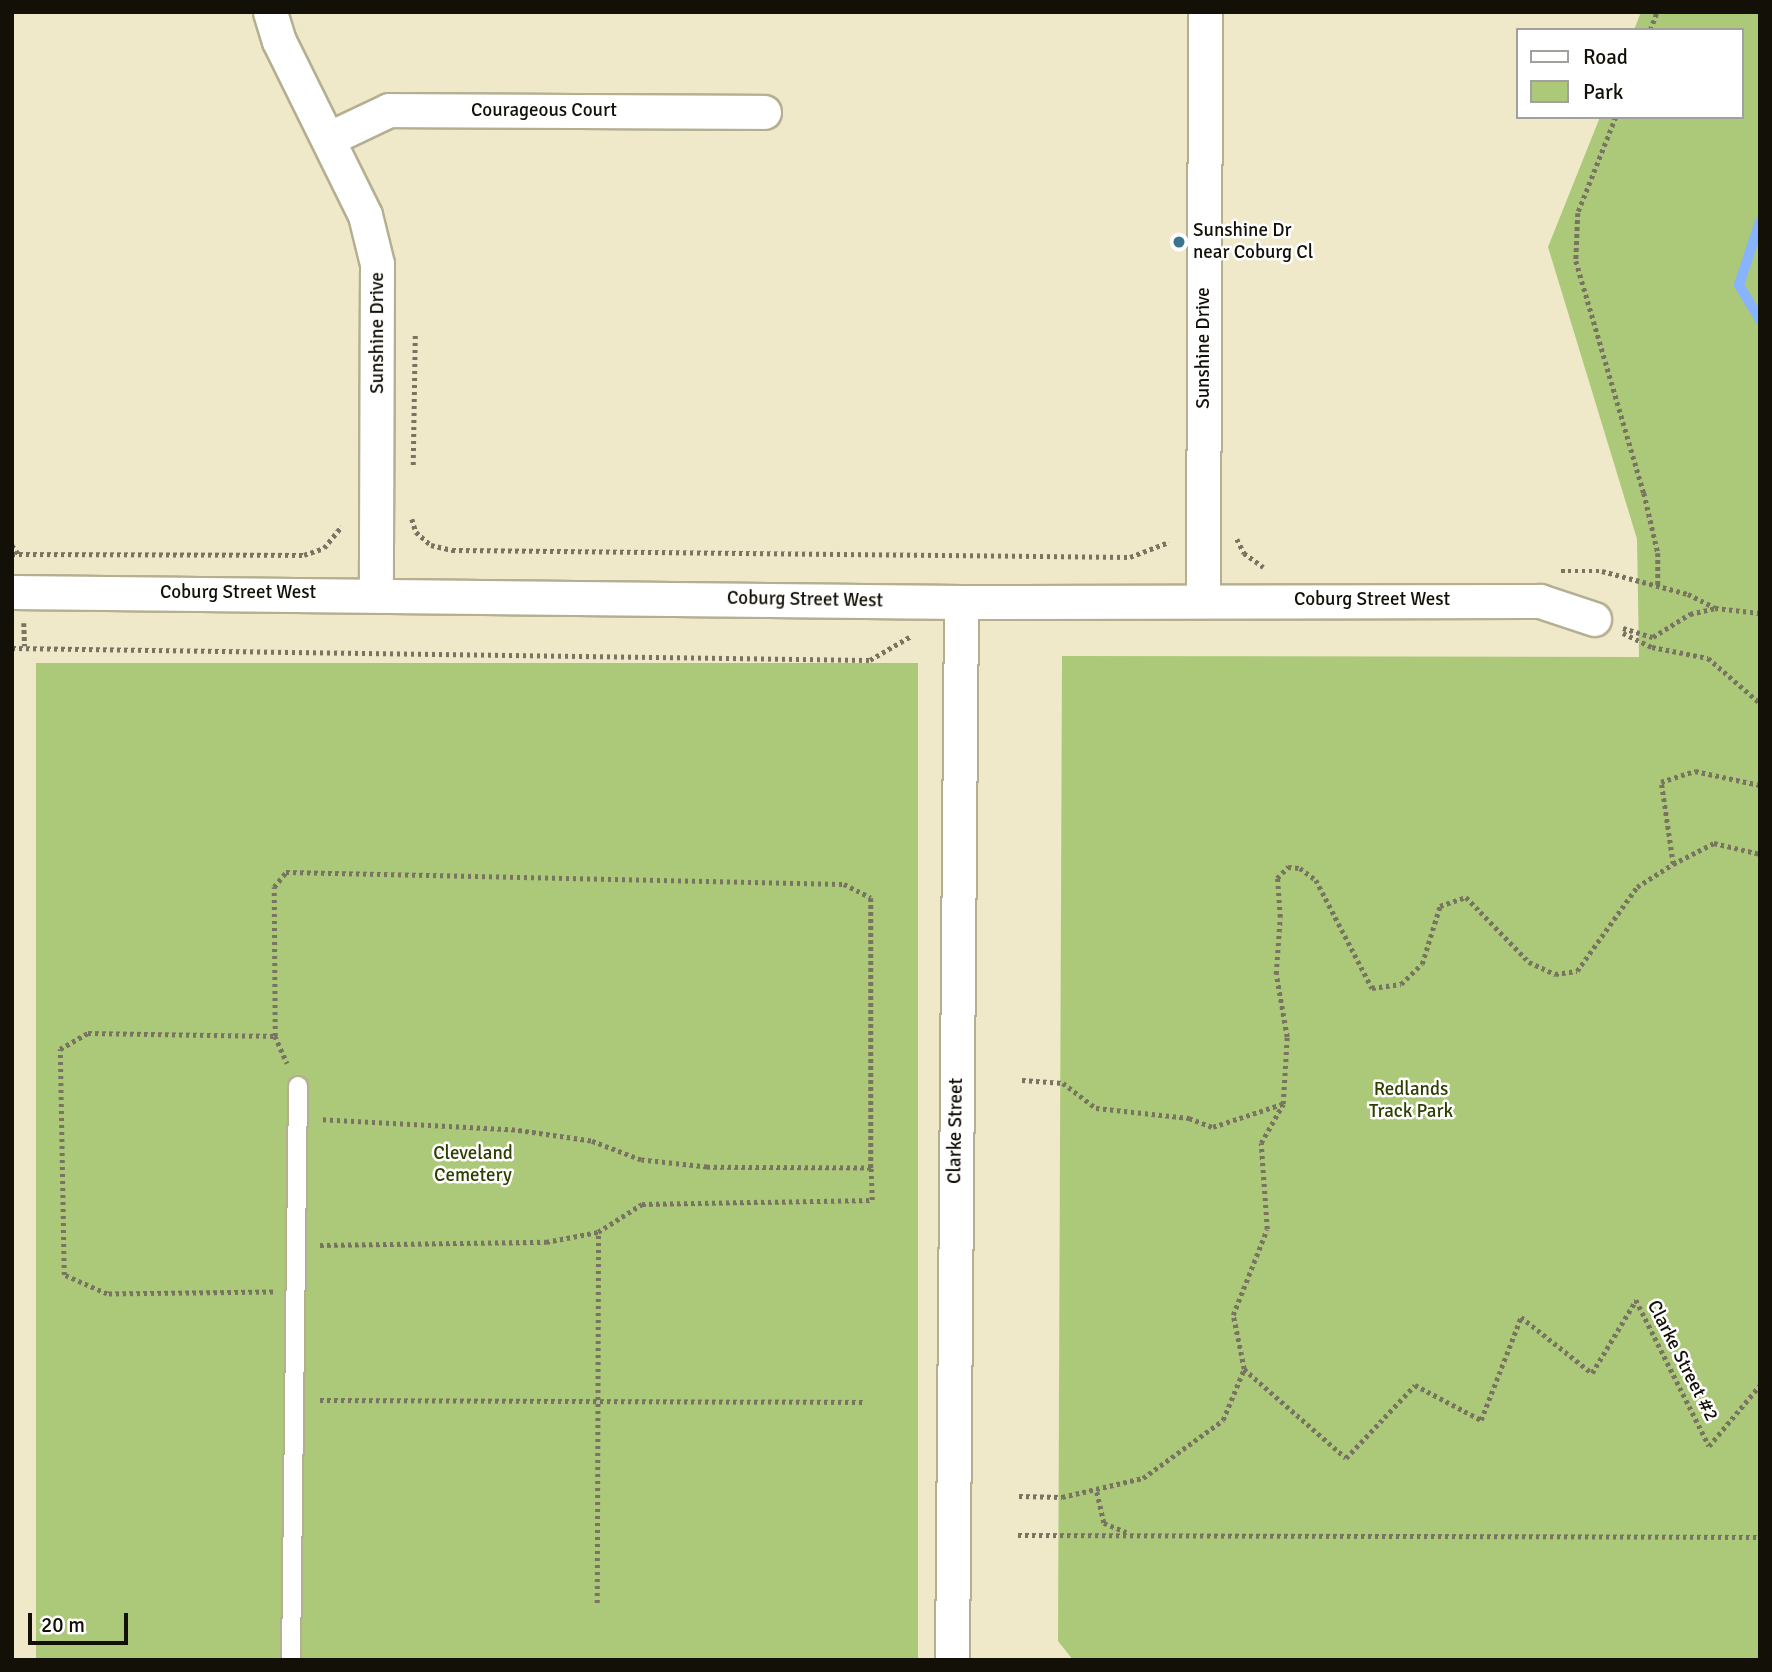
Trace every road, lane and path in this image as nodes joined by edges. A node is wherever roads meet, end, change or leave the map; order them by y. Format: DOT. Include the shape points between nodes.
graph roads {
  1 [pos="270,12"];
  2 [pos="1205,12"];
  3 [pos="764,112"];
  4 [pos="1615,119"];
  5 [pos="330,138"];
  6 [pos="415,332"];
  7 [pos="413,476"];
  8 [pos="412,515"];
  9 [pos="339,532"];
  10 [pos="1176,540"];
  11 [pos="12,545"];
  12 [pos="12,554"];
  13 [pos="19,554"];
  14 [pos="1658,586"];
  15 [pos="376,594"];
  16 [pos="1203,599"];
  17 [pos="961,602"];
  18 [pos="18,604"];
  19 [pos="1760,613"];
  20 [pos="1594,619"];
  21 [pos="915,635"];
  22 [pos="25,646"];
  23 [pos="12,648"];
  24 [pos="1760,703"];
  25 [pos="1760,785"];
  26 [pos="1760,854"];
  27 [pos="1673,864"];
  28 [pos="275,1036"];
  29 [pos="1022,1080"];
  30 [pos="298,1086"];
  31 [pos="1283,1104"];
  32 [pos="298,1118"];
  33 [pos="871,1168"];
  34 [pos="598,1232"];
  35 [pos="298,1245"];
  36 [pos="298,1292"];
  37 [pos="1244,1369"];
  38 [pos="1760,1385"];
  39 [pos="296,1400"];
  40 [pos="597,1401"];
  41 [pos="865,1402"];
  42 [pos="1097,1492"];
  43 [pos="1018,1496"];
  44 [pos="1129,1533"];
  45 [pos="1018,1535"];
  46 [pos="1760,1536"];
  47 [pos="597,1603"];
  48 [pos="290,1660"];
  49 [pos="952,1660"];
  1 -- 5 [label="street, Sunshine Drive" via="279,41"];
  2 -- 16 [label="street, Sunshine Drive"];
  3 -- 5 [label="street, Courageous Court" via="389,110"];
  4 -- 14 [label="path" via="1578,213 1576,261 1644,493 1658,553"];
  5 -- 15 [label="street, Sunshine Drive" via="365,215 377,264"];
  6 -- 7 [label="path"];
  8 -- 10 [label="path" via="421,537 430,545 453,550 1130,557"];
  9 -- 13 [label="path" via="324,548 304,555"];
  11 -- 13 [label="path"];
  12 -- 13 [label="path"];
  15 -- 17 [label="street, Coburg Street West"];
  15 -- 18 [label="street, Coburg Street West"];
  16 -- 17 [label="street, Coburg Street West"];
  16 -- 20 [label="street, Coburg Street West" via="1540,601"];
  17 -- 49 [label="street, Clarke Street"];
  18 -- 22 [label="path"];
  19 -- 20 [label="path" via="1715,608 1690,614 1653,637"];
  20 -- 24 [label="path" via="1652,647 1708,658"];
  21 -- 22 [label="path" via="870,660"];
  22 -- 23 [label="path"];
  25 -- 27 [label="path" via="1695,771 1661,782"];
  26 -- 27 [label="path" via="1714,843"];
  27 -- 31 [label="path" via="1637,887 1577,971 1555,974 1529,962 1466,897 1440,906 1422,964 1401,984 1372,988 1316,880 1300,868 1288,867 1277,878 1276,974 1287,1037"];
  28 -- 30 [label="path"];
  28 -- 33 [label="path" via="274,887 286,872 844,884 871,898"];
  28 -- 36 [label="path" via="88,1033 60,1049 64,1275 107,1294"];
  29 -- 31 [label="path" via="1063,1083 1096,1108 1189,1118 1213,1127"];
  30 -- 32 [label="lane"];
  31 -- 37 [label="path" via="1261,1143 1267,1229 1233,1315"];
  32 -- 33 [label="path" via="515,1130 591,1141 641,1160 707,1167"];
  32 -- 35 [label="lane"];
  33 -- 34 [label="path" via="872,1200 642,1205"];
  34 -- 35 [label="path" via="546,1241"];
  34 -- 40 [label="path"];
  35 -- 36 [label="lane"];
  36 -- 39 [label="lane"];
  37 -- 38 [label="path, Clarke Street #2" via="1346,1458 1415,1385 1481,1420 1521,1317 1592,1373 1636,1300 1709,1447"];
  37 -- 42 [label="path" via="1223,1420 1143,1478"];
  39 -- 40 [label="path"];
  39 -- 48 [label="lane"];
  40 -- 41 [label="path"];
  40 -- 47 [label="path"];
  42 -- 43 [label="path"];
  42 -- 44 [label="path" via="1104,1523"];
  44 -- 45 [label="path"];
  44 -- 46 [label="path"];
}
